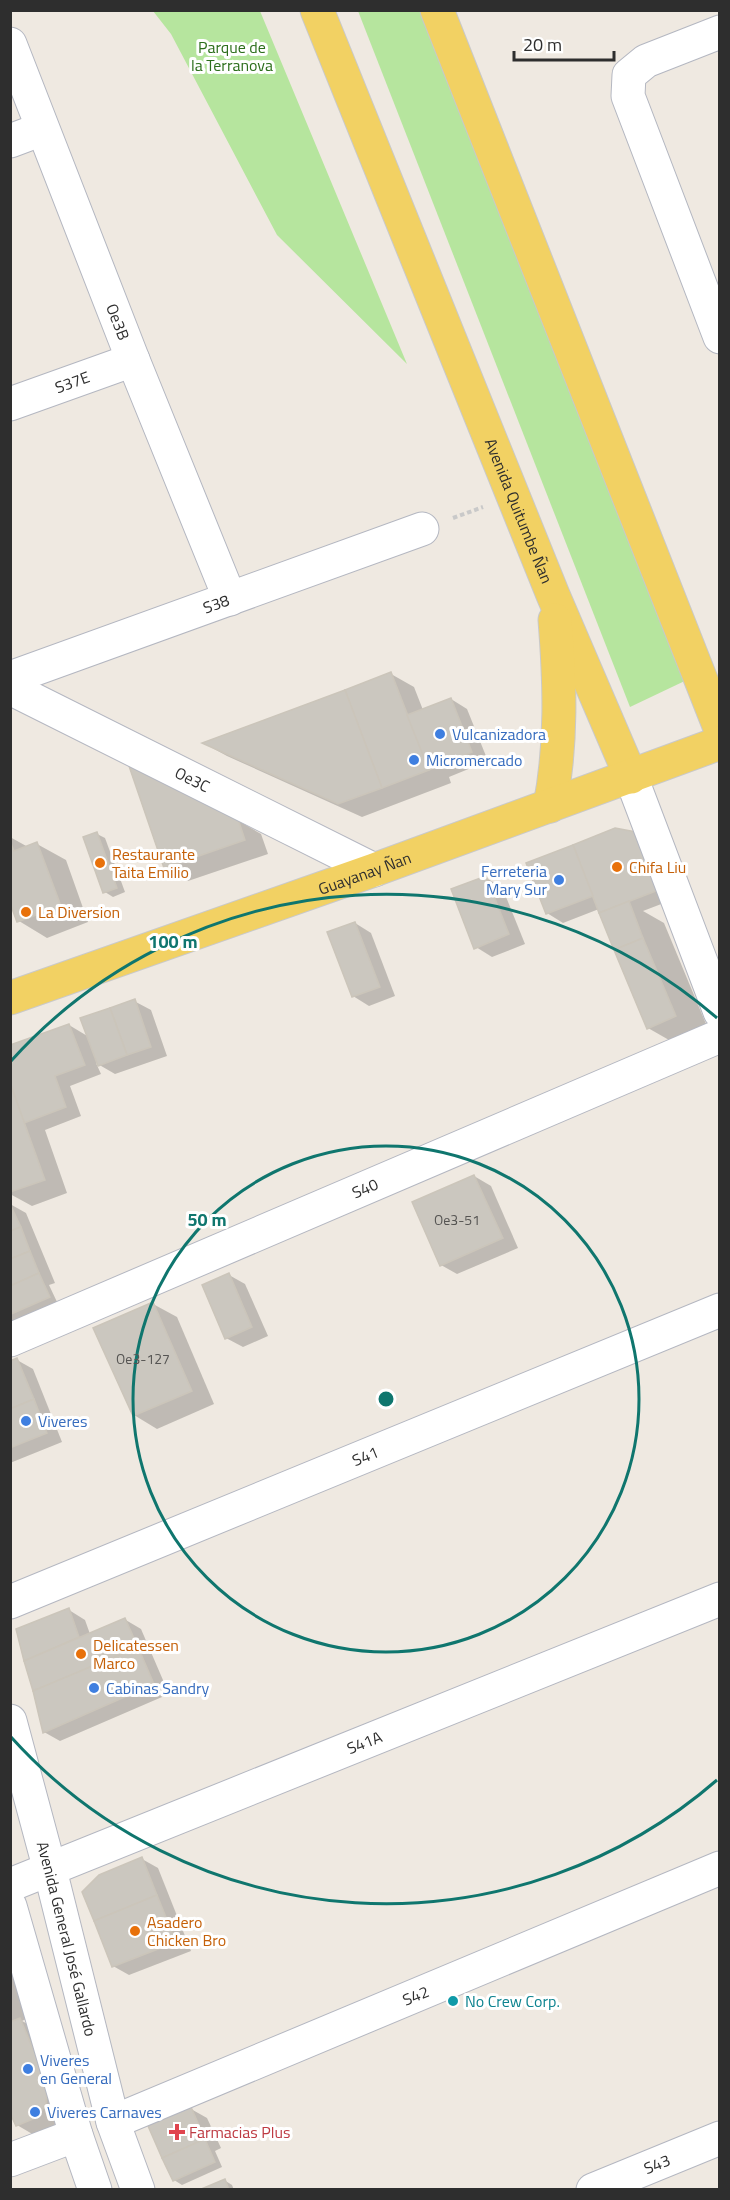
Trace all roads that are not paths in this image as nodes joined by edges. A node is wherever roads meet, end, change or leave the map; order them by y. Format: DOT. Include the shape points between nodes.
graph roads {
  1 [pos="317,10"];
  2 [pos="437,10"];
  3 [pos="720,32"];
  4 [pos="10,44"];
  5 [pos="42,129"];
  6 [pos="10,141"];
  7 [pos="720,337"];
  8 [pos="133,360"];
  9 [pos="10,404"];
  10 [pos="422,530"];
  11 [pos="553,595"];
  12 [pos="230,599"];
  13 [pos="10,678"];
  14 [pos="10,688"];
  15 [pos="720,728"];
  16 [pos="720,743"];
  17 [pos="631,777"];
  18 [pos="550,806"];
  19 [pos="374,870"];
  20 [pos="10,998"];
  21 [pos="720,1012"];
  22 [pos="720,1036"];
  23 [pos="720,1310"];
  24 [pos="10,1340"];
  25 [pos="720,1599"];
  26 [pos="10,1602"];
  27 [pos="10,1721"];
  28 [pos="720,1868"];
  29 [pos="50,1870"];
  30 [pos="10,1885"];
  31 [pos="10,1906"];
  32 [pos="113,2122"];
  33 [pos="76,2135"];
  34 [pos="720,2138"];
  35 [pos="10,2160"];
  36 [pos="95,2190"];
  37 [pos="138,2190"];
  38 [pos="593,2190"];
  1 -- 11 [label="main road, Avenida Quitumbe Ñan"];
  2 -- 15 [label="main road"];
  3 -- 7 [label="street" via="646,61 629,75 628,96"];
  4 -- 5 [label="street, Oe3B"];
  5 -- 6 [label="street"];
  5 -- 8 [label="street, Oe3B"];
  8 -- 9 [label="street, S37E"];
  8 -- 12 [label="street, Oe3B"];
  10 -- 12 [label="street, S38"];
  11 -- 17 [label="main road, Avenida Quitumbe Ñan"];
  11 -- 18 [label="main road" via="560,729"];
  12 -- 13 [label="street, S38"];
  14 -- 19 [label="street, Oe3C"];
  16 -- 17 [label="main road, Guayanay Ñan"];
  17 -- 18 [label="main road, Guayanay Ñan"];
  17 -- 21 [label="street, Avenida Quitumbe Ñan"];
  18 -- 19 [label="main road, Guayanay Ñan"];
  19 -- 20 [label="main road, Guayanay Ñan"];
  22 -- 24 [label="street, S40"];
  23 -- 26 [label="street, S41"];
  25 -- 29 [label="street, S41A"];
  27 -- 29 [label="street, Avenida General José Gallardo"];
  28 -- 32 [label="street, S42"];
  29 -- 30 [label="street, S41A"];
  29 -- 32 [label="street, Avenida General José Gallardo"];
  31 -- 33 [label="street"];
  32 -- 37 [label="street, Avenida General José Gallardo"];
  33 -- 35 [label="street"];
  33 -- 36 [label="street"];
  34 -- 38 [label="street, S43"];
}
